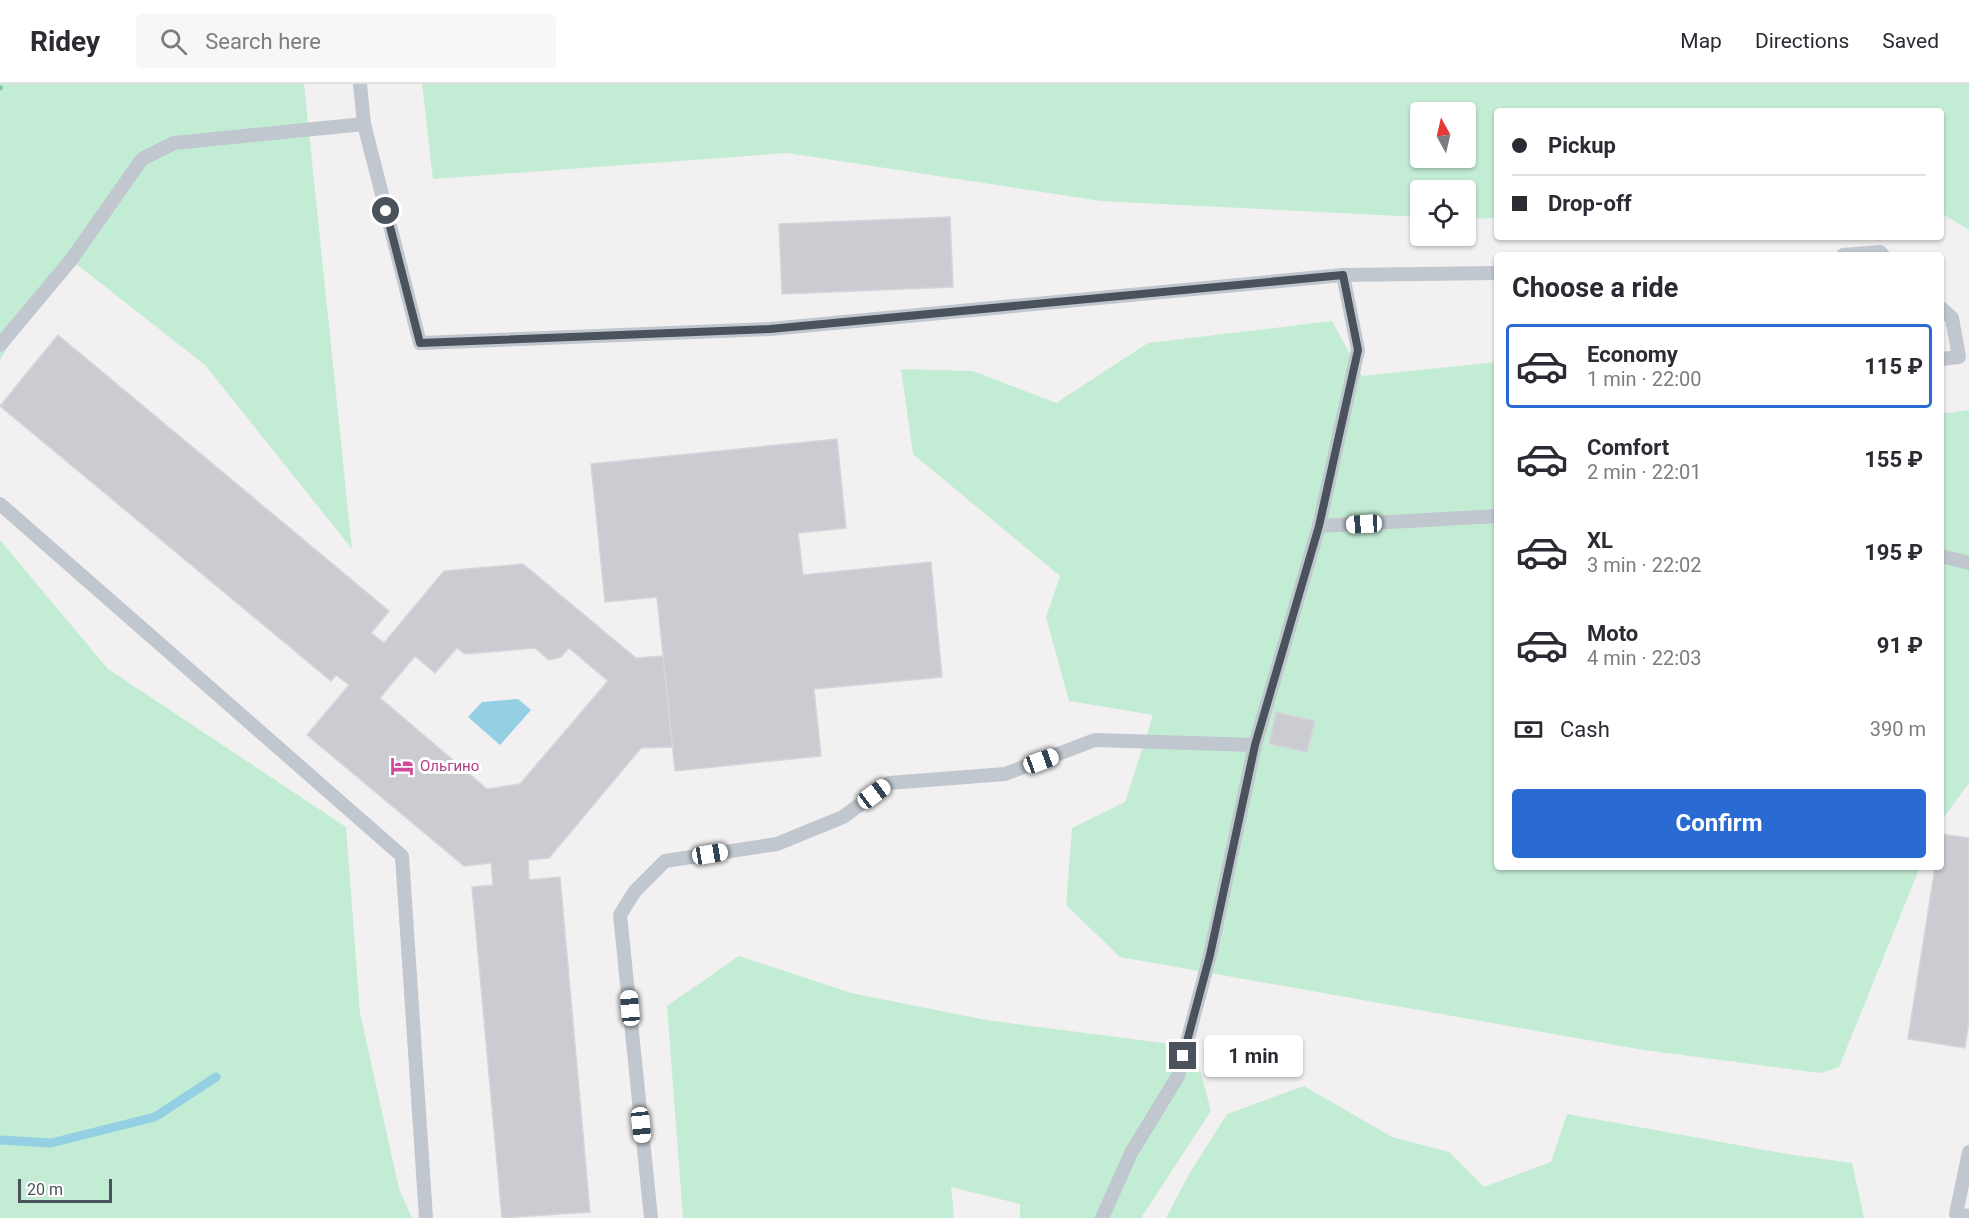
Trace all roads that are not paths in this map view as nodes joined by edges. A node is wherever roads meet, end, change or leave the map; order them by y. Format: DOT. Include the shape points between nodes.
graph roads {
  1 [pos="360,84"];
  2 [pos="364,124"];
  3 [pos="1494,273"];
  4 [pos="1343,275"];
  5 [pos="1944,311"];
  6 [pos="0,345"];
  7 [pos="1944,359"];
  8 [pos="0,504"];
  9 [pos="1494,516"];
  10 [pos="1319,526"];
  11 [pos="1944,557"];
  12 [pos="1969,563"];
  13 [pos="1255,745"];
  14 [pos="1969,1152"];
  15 [pos="1969,1216"];
  16 [pos="426,1218"];
  17 [pos="651,1218"];
  18 [pos="1102,1218"];
  1 -- 2 [label="lane"];
  2 -- 4 [label="lane" via="420,343 770,329"];
  2 -- 6 [label="lane" via="174,143 142,159 71,260"];
  3 -- 4 [label="lane"];
  4 -- 10 [label="lane" via="1358,350"];
  5 -- 7 [label="lane" via="1952,318 1959,357"];
  8 -- 16 [label="lane" via="402,856"];
  9 -- 10 [label="lane"];
  10 -- 13 [label="lane"];
  11 -- 12 [label="lane"];
  13 -- 17 [label="lane" via="1095,740 1005,774 890,783 843,817 777,844 665,861 635,891 620,915"];
  13 -- 18 [label="lane" via="1210,955 1178,1076 1131,1153"];
  14 -- 15 [label="lane" via="1956,1214"];
}
